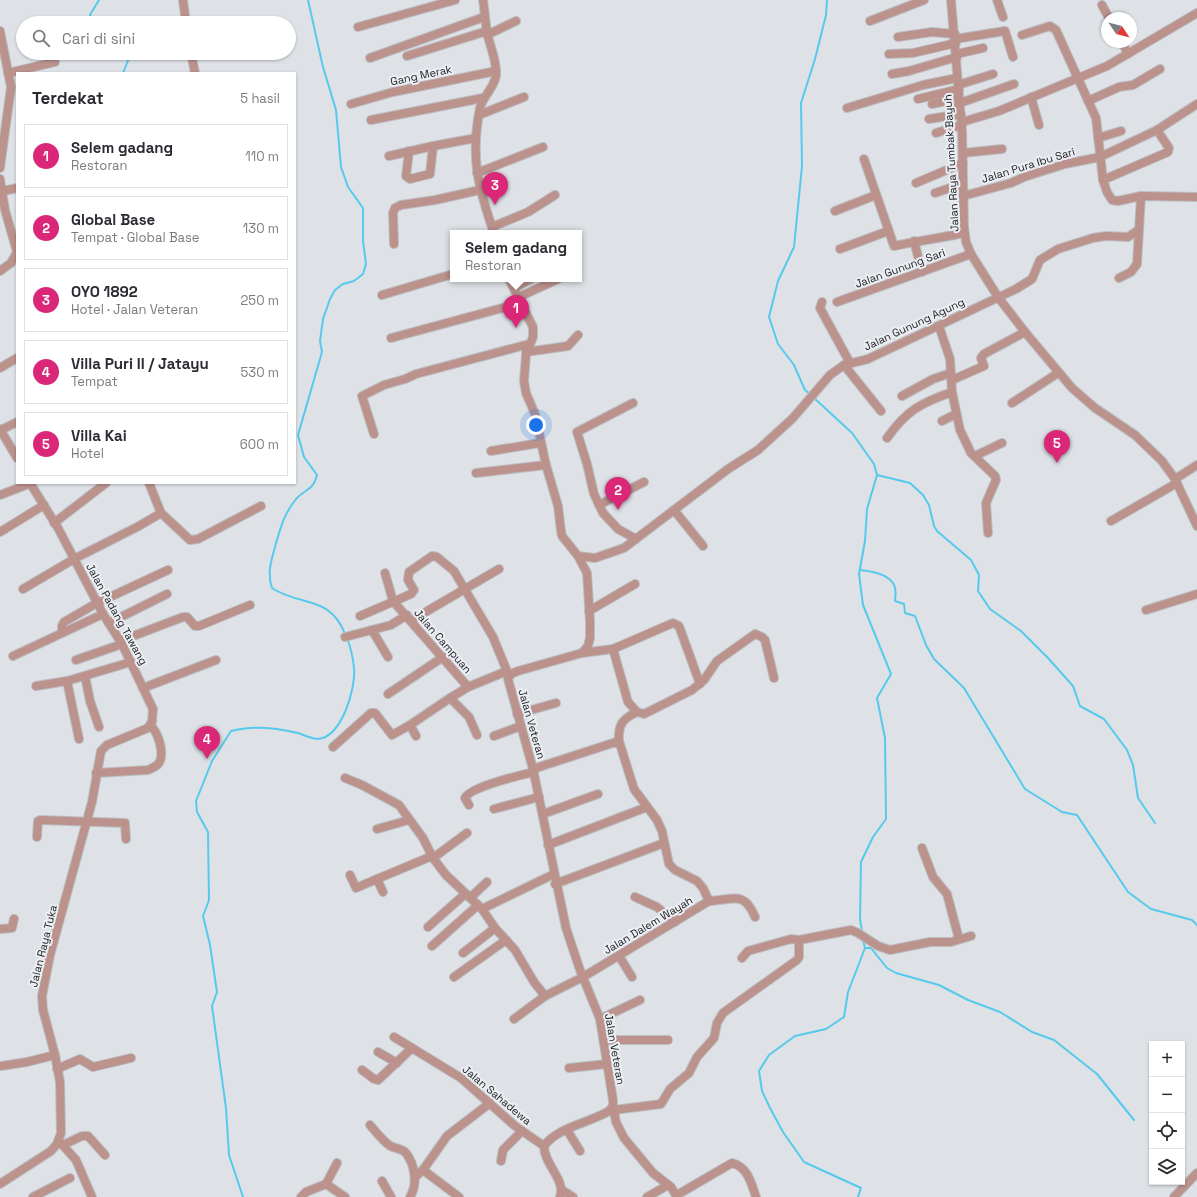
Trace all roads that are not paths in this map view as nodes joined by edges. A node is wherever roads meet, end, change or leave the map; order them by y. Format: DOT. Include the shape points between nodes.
graph roads {
  1 [pos="183,0"];
  2 [pos="454,0"];
  3 [pos="483,0"];
  4 [pos="924,0"];
  5 [pos="951,0"];
  6 [pos="997,0"];
  7 [pos="1102,5"];
  8 [pos="1106,12"];
  9 [pos="1197,13"];
  10 [pos="185,16"];
  11 [pos="484,17"];
  12 [pos="1003,17"];
  13 [pos="516,21"];
  14 [pos="870,21"];
  15 [pos="358,27"];
  16 [pos="0,31"];
  17 [pos="487,33"];
  18 [pos="1022,35"];
  19 [pos="898,37"];
  20 [pos="955,39"];
  21 [pos="983,48"];
  22 [pos="1125,48"];
  23 [pos="889,54"];
  24 [pos="1128,54"];
  25 [pos="957,55"];
  26 [pos="408,56"];
  27 [pos="1013,57"];
  28 [pos="370,58"];
  29 [pos="192,60"];
  30 [pos="55,62"];
  31 [pos="5,69"];
  32 [pos="1160,69"];
  33 [pos="496,71"];
  34 [pos="195,72"];
  35 [pos="892,74"];
  36 [pos="993,74"];
  37 [pos="1078,78"];
  38 [pos="958,84"];
  39 [pos="1014,84"];
  40 [pos="14,87"];
  41 [pos="524,97"];
  42 [pos="1031,97"];
  43 [pos="483,98"];
  44 [pos="918,99"];
  45 [pos="1088,101"];
  46 [pos="351,104"];
  47 [pos="932,104"];
  48 [pos="1197,104"];
  49 [pos="847,108"];
  50 [pos="9,110"];
  51 [pos="0,111"];
  52 [pos="959,111"];
  53 [pos="479,115"];
  54 [pos="929,119"];
  55 [pos="371,120"];
  56 [pos="1039,125"];
  57 [pos="1157,130"];
  58 [pos="1121,131"];
  59 [pos="936,133"];
  60 [pos="476,138"];
  61 [pos="1098,138"];
  62 [pos="433,146"];
  63 [pos="543,148"];
  64 [pos="1002,149"];
  65 [pos="409,151"];
  66 [pos="963,154"];
  67 [pos="389,156"];
  68 [pos="1100,157"];
  69 [pos="864,160"];
  70 [pos="963,163"];
  71 [pos="0,168"];
  72 [pos="478,173"];
  73 [pos="0,179"];
  74 [pos="1103,180"];
  75 [pos="916,183"];
  76 [pos="962,184"];
  77 [pos="16,188"];
  78 [pos="480,190"];
  79 [pos="3,191"];
  80 [pos="936,194"];
  81 [pos="555,195"];
  82 [pos="876,195"];
  83 [pos="963,196"];
  84 [pos="1141,196"];
  85 [pos="1197,197"];
  86 [pos="3,210"];
  87 [pos="835,211"];
  88 [pos="493,230"];
  89 [pos="888,231"];
  90 [pos="1137,232"];
  91 [pos="964,233"];
  92 [pos="914,241"];
  93 [pos="394,244"];
  94 [pos="840,248"];
  95 [pos="971,254"];
  96 [pos="0,271"];
  97 [pos="922,272"];
  98 [pos="450,275"];
  99 [pos="1119,278"];
  100 [pos="511,282"];
  101 [pos="525,282"];
  102 [pos="553,282"];
  103 [pos="514,288"];
  104 [pos="382,295"];
  105 [pos="998,297"];
  106 [pos="520,300"];
  107 [pos="822,302"];
  108 [pos="837,302"];
  109 [pos="939,326"];
  110 [pos="1025,332"];
  111 [pos="578,334"];
  112 [pos="391,338"];
  113 [pos="528,348"];
  114 [pos="16,359"];
  115 [pos="847,364"];
  116 [pos="0,368"];
  117 [pos="1058,373"];
  118 [pos="952,376"];
  119 [pos="952,392"];
  120 [pos="902,396"];
  121 [pos="633,403"];
  122 [pos="1012,403"];
  123 [pos="880,411"];
  124 [pos="956,414"];
  125 [pos="942,421"];
  126 [pos="16,422"];
  127 [pos="1,429"];
  128 [pos="374,434"];
  129 [pos="888,438"];
  130 [pos="13,443"];
  131 [pos="540,443"];
  132 [pos="1002,443"];
  133 [pos="491,451"];
  134 [pos="16,454"];
  135 [pos="975,456"];
  136 [pos="546,465"];
  137 [pos="1197,465"];
  138 [pos="476,473"];
  139 [pos="1176,481"];
  140 [pos="644,482"];
  141 [pos="28,484"];
  142 [pos="32,484"];
  143 [pos="105,484"];
  144 [pos="150,484"];
  145 [pos="0,495"];
  146 [pos="44,505"];
  147 [pos="599,505"];
  148 [pos="260,506"];
  149 [pos="674,510"];
  150 [pos="160,513"];
  151 [pos="1111,521"];
  152 [pos="54,523"];
  153 [pos="1197,526"];
  154 [pos="0,532"];
  155 [pos="988,533"];
  156 [pos="636,539"];
  157 [pos="703,546"];
  158 [pos="578,556"];
  159 [pos="595,558"];
  160 [pos="74,559"];
  161 [pos="499,569"];
  162 [pos="168,570"];
  163 [pos="385,573"];
  164 [pos="587,573"];
  165 [pos="635,584"];
  166 [pos="23,589"];
  167 [pos="464,590"];
  168 [pos="167,594"];
  169 [pos="1197,594"];
  170 [pos="393,601"];
  171 [pos="97,602"];
  172 [pos="250,605"];
  173 [pos="1146,610"];
  174 [pos="590,611"];
  175 [pos="103,614"];
  176 [pos="360,616"];
  177 [pos="410,618"];
  178 [pos="109,623"];
  179 [pos="372,630"];
  180 [pos="62,633"];
  181 [pos="345,637"];
  182 [pos="121,642"];
  183 [pos="613,649"];
  184 [pos="582,653"];
  185 [pos="13,656"];
  186 [pos="388,657"];
  187 [pos="443,657"];
  188 [pos="76,660"];
  189 [pos="216,660"];
  190 [pos="131,662"];
  191 [pos="508,674"];
  192 [pos="85,676"];
  193 [pos="774,678"];
  194 [pos="67,681"];
  195 [pos="700,684"];
  196 [pos="36,686"];
  197 [pos="468,687"];
  198 [pos="143,688"];
  199 [pos="388,694"];
  200 [pos="450,698"];
  201 [pos="556,702"];
  202 [pos="636,712"];
  203 [pos="517,714"];
  204 [pos="150,725"];
  205 [pos="410,725"];
  206 [pos="520,726"];
  207 [pos="99,727"];
  208 [pos="477,735"];
  209 [pos="416,736"];
  210 [pos="494,736"];
  211 [pos="79,739"];
  212 [pos="619,742"];
  213 [pos="333,747"];
  214 [pos="532,771"];
  215 [pos="96,773"];
  216 [pos="345,778"];
  217 [pos="598,794"];
  218 [pos="539,797"];
  219 [pos="469,805"];
  220 [pos="647,807"];
  221 [pos="494,809"];
  222 [pos="543,814"];
  223 [pos="409,820"];
  224 [pos="87,822"];
  225 [pos="377,829"];
  226 [pos="467,833"];
  227 [pos="37,837"];
  228 [pos="126,839"];
  229 [pos="664,843"];
  230 [pos="548,845"];
  231 [pos="922,848"];
  232 [pos="432,857"];
  233 [pos="554,874"];
  234 [pos="350,875"];
  235 [pos="377,879"];
  236 [pos="487,882"];
  237 [pos="555,884"];
  238 [pos="384,892"];
  239 [pos="467,896"];
  240 [pos="635,897"];
  241 [pos="709,901"];
  242 [pos="480,907"];
  243 [pos="755,917"];
  244 [pos="14,919"];
  245 [pos="675,922"];
  246 [pos="428,927"];
  247 [pos="495,928"];
  248 [pos="0,929"];
  249 [pos="971,936"];
  250 [pos="959,939"];
  251 [pos="506,940"];
  252 [pos="799,940"];
  253 [pos="432,946"];
  254 [pos="463,953"];
  255 [pos="619,956"];
  256 [pos="742,958"];
  257 [pos="632,976"];
  258 [pos="454,977"];
  259 [pos="583,977"];
  260 [pos="545,996"];
  261 [pos="640,1000"];
  262 [pos="600,1018"];
  263 [pos="514,1020"];
  264 [pos="394,1038"];
  265 [pos="604,1040"];
  266 [pos="668,1040"];
  267 [pos="412,1048"];
  268 [pos="378,1052"];
  269 [pos="55,1055"];
  270 [pos="131,1058"];
  271 [pos="397,1063"];
  272 [pos="607,1064"];
  273 [pos="1,1066"];
  274 [pos="569,1068"];
  275 [pos="57,1069"];
  276 [pos="362,1070"];
  277 [pos="490,1103"];
  278 [pos="613,1108"];
  279 [pos="370,1125"];
  280 [pos="567,1130"];
  281 [pos="522,1132"];
  282 [pos="61,1143"];
  283 [pos="544,1146"];
  284 [pos="580,1151"];
  285 [pos="105,1155"];
  286 [pos="501,1161"];
  287 [pos="337,1163"];
  288 [pos="423,1170"];
  289 [pos="1197,1173"];
  290 [pos="415,1177"];
  291 [pos="70,1178"];
  292 [pos="382,1181"];
  293 [pos="0,1184"];
  294 [pos="326,1184"];
  295 [pos="668,1185"];
  296 [pos="561,1194"];
  297 [pos="677,1196"];
  298 [pos="33,1197"];
  299 [pos="92,1197"];
  300 [pos="301,1197"];
  301 [pos="345,1197"];
  302 [pos="391,1197"];
  303 [pos="410,1197"];
  304 [pos="459,1197"];
  305 [pos="573,1197"];
  306 [pos="647,1197"];
  307 [pos="756,1197"];
  308 [pos="1174,1197"];
  1 -- 10 [label="street"];
  2 -- 15 [label="street"];
  3 -- 11 [label="street"];
  4 -- 14 [label="street"];
  5 -- 20 [label="street, Jalan Raya Tumbak Bayuh"];
  6 -- 12 [label="street"];
  7 -- 8 [label="street"];
  9 -- 24 [label="street"];
  11 -- 17 [label="street"];
  11 -- 28 [label="street"];
  13 -- 17 [label="street"];
  16 -- 31 [label="street"];
  17 -- 26 [label="street"];
  17 -- 33 [label="street"];
  18 -- 37 [label="street" via="1050,26 1054,28"];
  19 -- 20 [label="street" via="932,32"];
  20 -- 23 [label="street" via="913,53"];
  20 -- 25 [label="street, Jalan Raya Tumbak Bayuh"];
  20 -- 27 [label="street" via="1005,31"];
  21 -- 25 [label="street"];
  22 -- 24 [label="street"];
  24 -- 37 [label="street"];
  25 -- 35 [label="street"];
  25 -- 38 [label="street, Jalan Raya Tumbak Bayuh"];
  29 -- 34 [label="street"];
  30 -- 31 [label="street"];
  31 -- 40 [label="street"];
  32 -- 45 [label="street" via="1133,85 1119,87"];
  33 -- 43 [label="street" via="495,79"];
  33 -- 46 [label="street, Gang Merak" via="393,92"];
  36 -- 38 [label="street"];
  37 -- 42 [label="street"];
  37 -- 45 [label="street"];
  38 -- 44 [label="street"];
  38 -- 49 [label="street" via="923,85"];
  38 -- 52 [label="street, Jalan Raya Tumbak Bayuh"];
  39 -- 52 [label="street"];
  40 -- 50 [label="street"];
  41 -- 53 [label="street"];
  42 -- 52 [label="street" via="1000,111"];
  42 -- 56 [label="street"];
  43 -- 53 [label="street"];
  43 -- 55 [label="street"];
  45 -- 61 [label="street" via="1096,118"];
  47 -- 52 [label="street"];
  48 -- 57 [label="street, Jalan Pura Ibu Sari"];
  50 -- 51 [label="street"];
  50 -- 71 [label="street"];
  52 -- 54 [label="street"];
  52 -- 59 [label="street"];
  52 -- 66 [label="street, Jalan Raya Tumbak Bayuh"];
  53 -- 60 [label="street"];
  57 -- 68 [label="street, Jalan Pura Ibu Sari"];
  57 -- 74 [label="street" via="1169,148 1168,152"];
  58 -- 61 [label="street"];
  60 -- 62 [label="street"];
  60 -- 72 [label="street" via="474,151"];
  61 -- 68 [label="street"];
  62 -- 65 [label="street"];
  62 -- 65 [label="street" via="430,174 410,179 406,176"];
  63 -- 72 [label="street"];
  64 -- 66 [label="street"];
  65 -- 67 [label="street"];
  66 -- 70 [label="street, Jalan Raya Tumbak Bayuh"];
  68 -- 74 [label="street"];
  68 -- 83 [label="street, Jalan Pura Ibu Sari" via="1065,164"];
  69 -- 82 [label="street"];
  70 -- 75 [label="street"];
  70 -- 76 [label="street, Jalan Raya Tumbak Bayuh"];
  72 -- 78 [label="street"];
  73 -- 79 [label="street"];
  74 -- 84 [label="street" via="1107,192 1114,201"];
  76 -- 80 [label="street"];
  76 -- 83 [label="street, Jalan Raya Tumbak Bayuh"];
  77 -- 79 [label="street"];
  78 -- 88 [label="street"];
  78 -- 93 [label="street" via="395,208"];
  79 -- 86 [label="street"];
  81 -- 88 [label="street"];
  82 -- 87 [label="street"];
  82 -- 89 [label="street"];
  83 -- 91 [label="street, Jalan Raya Tumbak Bayuh"];
  84 -- 85 [label="street"];
  84 -- 90 [label="street"];
  86 -- 96 [label="street" via="16,252 11,263"];
  89 -- 92 [label="street" via="894,246"];
  89 -- 94 [label="street"];
  90 -- 99 [label="street" via="1137,264 1135,269"];
  90 -- 105 [label="street, Jalan Gunung Agung" via="1128,237 1092,238 1058,249 1040,260 1032,279"];
  91 -- 92 [label="street" via="930,241"];
  91 -- 95 [label="street, Jalan Raya Tumbak Bayuh"];
  92 -- 97 [label="street"];
  95 -- 97 [label="street, Jalan Gunung Sari"];
  95 -- 105 [label="street, Jalan Raya Tumbak Bayuh"];
  97 -- 108 [label="street, Jalan Gunung Sari"];
  98 -- 104 [label="street"];
  100 -- 103 [label="street"];
  101 -- 103 [label="street"];
  102 -- 106 [label="street"];
  103 -- 106 [label="street"];
  105 -- 109 [label="street, Jalan Gunung Agung"];
  105 -- 110 [label="street, Jalan Raya Tumbak Bayuh"];
  106 -- 112 [label="street"];
  106 -- 113 [label="street" via="533,327 533,337"];
  107 -- 115 [label="street" via="820,308"];
  109 -- 115 [label="street, Jalan Gunung Agung" via="868,359"];
  109 -- 118 [label="street" via="950,359"];
  110 -- 117 [label="street, Jalan Raya Tumbak Bayuh"];
  110 -- 118 [label="street" via="984,354 981,358 984,366"];
  111 -- 113 [label="street" via="568,346"];
  113 -- 128 [label="street" via="416,374 361,393"];
  113 -- 131 [label="street" via="524,381 535,414"];
  114 -- 116 [label="street"];
  115 -- 123 [label="street"];
  115 -- 149 [label="street, Jalan Gunung Agung" via="830,375 806,404 758,450"];
  117 -- 122 [label="street"];
  117 -- 139 [label="street, Jalan Raya Tumbak Bayuh" via="1083,400 1148,445"];
  118 -- 119 [label="street"];
  118 -- 120 [label="street" via="932,379"];
  119 -- 124 [label="street"];
  119 -- 129 [label="street" via="929,400 909,413 900,420"];
  121 -- 147 [label="street" via="577,432"];
  124 -- 125 [label="street"];
  124 -- 135 [label="street" via="967,445"];
  126 -- 127 [label="street"];
  127 -- 130 [label="street"];
  130 -- 134 [label="street"];
  131 -- 133 [label="street"];
  131 -- 136 [label="street"];
  132 -- 135 [label="street"];
  135 -- 155 [label="street" via="996,480 986,503"];
  136 -- 138 [label="street"];
  136 -- 158 [label="street" via="558,506 562,536"];
  137 -- 139 [label="street"];
  139 -- 151 [label="street"];
  139 -- 153 [label="street, Jalan Raya Tumbak Bayuh"];
  140 -- 147 [label="street"];
  141 -- 145 [label="street"];
  142 -- 146 [label="street, Jalan Padang Tawang"];
  143 -- 152 [label="street"];
  144 -- 150 [label="street"];
  146 -- 152 [label="street, Jalan Padang Tawang"];
  146 -- 154 [label="street"];
  147 -- 156 [label="street" via="618,530"];
  148 -- 150 [label="street" via="193,540"];
  149 -- 156 [label="street, Jalan Gunung Agung"];
  149 -- 157 [label="street"];
  150 -- 160 [label="street"];
  152 -- 160 [label="street, Jalan Padang Tawang"];
  156 -- 159 [label="street, Jalan Gunung Agung" via="615,553"];
  158 -- 159 [label="street"];
  158 -- 164 [label="street"];
  159 -- 164 [label="street"];
  160 -- 166 [label="street"];
  160 -- 171 [label="street, Jalan Padang Tawang"];
  161 -- 167 [label="street"];
  162 -- 171 [label="street"];
  163 -- 170 [label="street, Jalan Campuan"];
  164 -- 174 [label="street"];
  165 -- 174 [label="street"];
  167 -- 170 [label="street" via="454,571 432,556 409,572 408,580 414,590 412,594"];
  167 -- 177 [label="street"];
  167 -- 191 [label="street" via="481,614"];
  168 -- 178 [label="street"];
  169 -- 173 [label="street"];
  170 -- 176 [label="street"];
  170 -- 177 [label="street, Jalan Campuan"];
  171 -- 175 [label="street, Jalan Padang Tawang"];
  171 -- 180 [label="street" via="64,622"];
  172 -- 182 [label="street" via="199,626 183,617"];
  174 -- 184 [label="street" via="589,642"];
  175 -- 178 [label="street, Jalan Padang Tawang"];
  175 -- 180 [label="street"];
  177 -- 179 [label="street"];
  177 -- 187 [label="street, Jalan Campuan"];
  178 -- 182 [label="street, Jalan Padang Tawang"];
  179 -- 181 [label="street"];
  179 -- 186 [label="street"];
  180 -- 185 [label="street"];
  182 -- 188 [label="street"];
  182 -- 190 [label="street, Jalan Padang Tawang"];
  183 -- 184 [label="street, Jalan Veteran"];
  183 -- 195 [label="street, Jalan Veteran" via="673,623 676,624 679,626"];
  183 -- 202 [label="street" via="628,702"];
  184 -- 191 [label="street, Jalan Veteran"];
  187 -- 197 [label="street, Jalan Campuan"];
  187 -- 199 [label="street"];
  189 -- 198 [label="street"];
  190 -- 192 [label="street"];
  190 -- 198 [label="street, Jalan Padang Tawang"];
  191 -- 197 [label="street, Jalan Campuan"];
  191 -- 203 [label="street, Jalan Veteran"];
  192 -- 194 [label="street"];
  192 -- 207 [label="street"];
  193 -- 195 [label="street" via="765,640 755,634 717,661"];
  194 -- 196 [label="street"];
  194 -- 211 [label="street"];
  195 -- 202 [label="street" via="644,714"];
  197 -- 200 [label="street"];
  198 -- 204 [label="street, Jalan Padang Tawang" via="153,710"];
  200 -- 205 [label="street"];
  200 -- 208 [label="street" via="469,717"];
  201 -- 203 [label="street"];
  202 -- 212 [label="street" via="625,717 621,723 618,729"];
  203 -- 206 [label="street, Jalan Veteran"];
  204 -- 215 [label="street, Jalan Raya Tuka" via="143,731 107,745 98,757"];
  204 -- 215 [label="street" via="159,737 160,757 155,767 148,770"];
  205 -- 209 [label="street"];
  205 -- 213 [label="street" via="392,735 375,713 371,713"];
  206 -- 210 [label="street"];
  206 -- 214 [label="street, Jalan Veteran"];
  212 -- 214 [label="street"];
  212 -- 220 [label="street, Jalan Dalem Wayah" via="634,789"];
  214 -- 218 [label="street, Jalan Veteran"];
  214 -- 219 [label="street" via="468,794 465,798"];
  215 -- 224 [label="street, Jalan Raya Tuka"];
  216 -- 223 [label="street" via="395,802"];
  217 -- 222 [label="street"];
  218 -- 221 [label="street"];
  218 -- 222 [label="street, Jalan Veteran"];
  220 -- 229 [label="street, Jalan Dalem Wayah" via="657,820"];
  220 -- 230 [label="street"];
  222 -- 230 [label="street, Jalan Veteran"];
  223 -- 225 [label="street"];
  223 -- 232 [label="street" via="423,838"];
  224 -- 227 [label="street" via="40,820"];
  224 -- 228 [label="street" via="125,823"];
  224 -- 269 [label="street, Jalan Raya Tuka" via="50,955 42,996 46,1026"];
  226 -- 232 [label="street"];
  229 -- 237 [label="street"];
  229 -- 241 [label="street, Jalan Dalem Wayah" via="671,868 697,881"];
  230 -- 233 [label="street, Jalan Veteran"];
  231 -- 250 [label="street" via="933,877 947,894"];
  232 -- 235 [label="street"];
  232 -- 239 [label="street"];
  233 -- 237 [label="street, Jalan Veteran"];
  233 -- 242 [label="street"];
  234 -- 235 [label="street" via="356,888"];
  235 -- 238 [label="street"];
  236 -- 239 [label="street"];
  237 -- 259 [label="street, Jalan Veteran" via="566,928"];
  239 -- 242 [label="street"];
  239 -- 246 [label="street"];
  240 -- 245 [label="street" via="657,907"];
  241 -- 243 [label="street" via="739,898 748,903"];
  241 -- 245 [label="street, Jalan Dalem Wayah"];
  242 -- 247 [label="street"];
  242 -- 253 [label="street"];
  244 -- 248 [label="street" via="12,928"];
  245 -- 255 [label="street, Jalan Dalem Wayah"];
  247 -- 251 [label="street"];
  247 -- 254 [label="street"];
  249 -- 250 [label="street"];
  250 -- 252 [label="street" via="890,950 868,941 851,930"];
  251 -- 258 [label="street"];
  251 -- 260 [label="street"];
  252 -- 256 [label="street" via="791,939 747,949"];
  252 -- 278 [label="street" via="797,960 723,1013 717,1023 714,1038 697,1057 689,1073 670,1088 661,1104"];
  255 -- 257 [label="street"];
  255 -- 259 [label="street, Jalan Dalem Wayah"];
  259 -- 260 [label="street, Jalan Dalem Wayah"];
  259 -- 262 [label="street, Jalan Veteran"];
  260 -- 263 [label="street, Jalan Dalem Wayah"];
  261 -- 262 [label="street"];
  262 -- 265 [label="street, Jalan Veteran"];
  264 -- 267 [label="street, Jalan Sahadewa"];
  265 -- 266 [label="street"];
  265 -- 272 [label="street, Jalan Veteran"];
  267 -- 271 [label="street"];
  267 -- 277 [label="street, Jalan Sahadewa" via="457,1075"];
  268 -- 271 [label="street"];
  269 -- 273 [label="street"];
  269 -- 275 [label="street, Jalan Raya Tuka"];
  270 -- 275 [label="street" via="93,1067 84,1060 77,1060"];
  271 -- 276 [label="street" via="378,1080"];
  272 -- 274 [label="street"];
  272 -- 278 [label="street, Jalan Veteran"];
  275 -- 282 [label="street, Jalan Raya Tuka"];
  277 -- 281 [label="street, Jalan Sahadewa"];
  277 -- 288 [label="street" via="447,1136"];
  278 -- 280 [label="street"];
  278 -- 295 [label="street, Jalan Veteran" via="616,1122 624,1138 653,1173"];
  279 -- 290 [label="street" via="390,1146 406,1152"];
  280 -- 283 [label="street"];
  280 -- 284 [label="street"];
  281 -- 283 [label="street, Jalan Sahadewa"];
  281 -- 286 [label="street" via="503,1150"];
  282 -- 285 [label="street" via="88,1136"];
  282 -- 293 [label="street"];
  282 -- 299 [label="street" via="76,1160"];
  283 -- 296 [label="street"];
  287 -- 294 [label="street"];
  288 -- 290 [label="street"];
  288 -- 304 [label="street"];
  289 -- 308 [label="street"];
  290 -- 303 [label="street"];
  291 -- 298 [label="street"];
  292 -- 302 [label="street"];
  294 -- 300 [label="street" via="306,1192"];
  294 -- 301 [label="street"];
  295 -- 297 [label="street, Jalan Veteran"];
  295 -- 306 [label="street"];
  296 -- 305 [label="street"];
  297 -- 307 [label="street" via="732,1163 741,1166 747,1174"];
}
